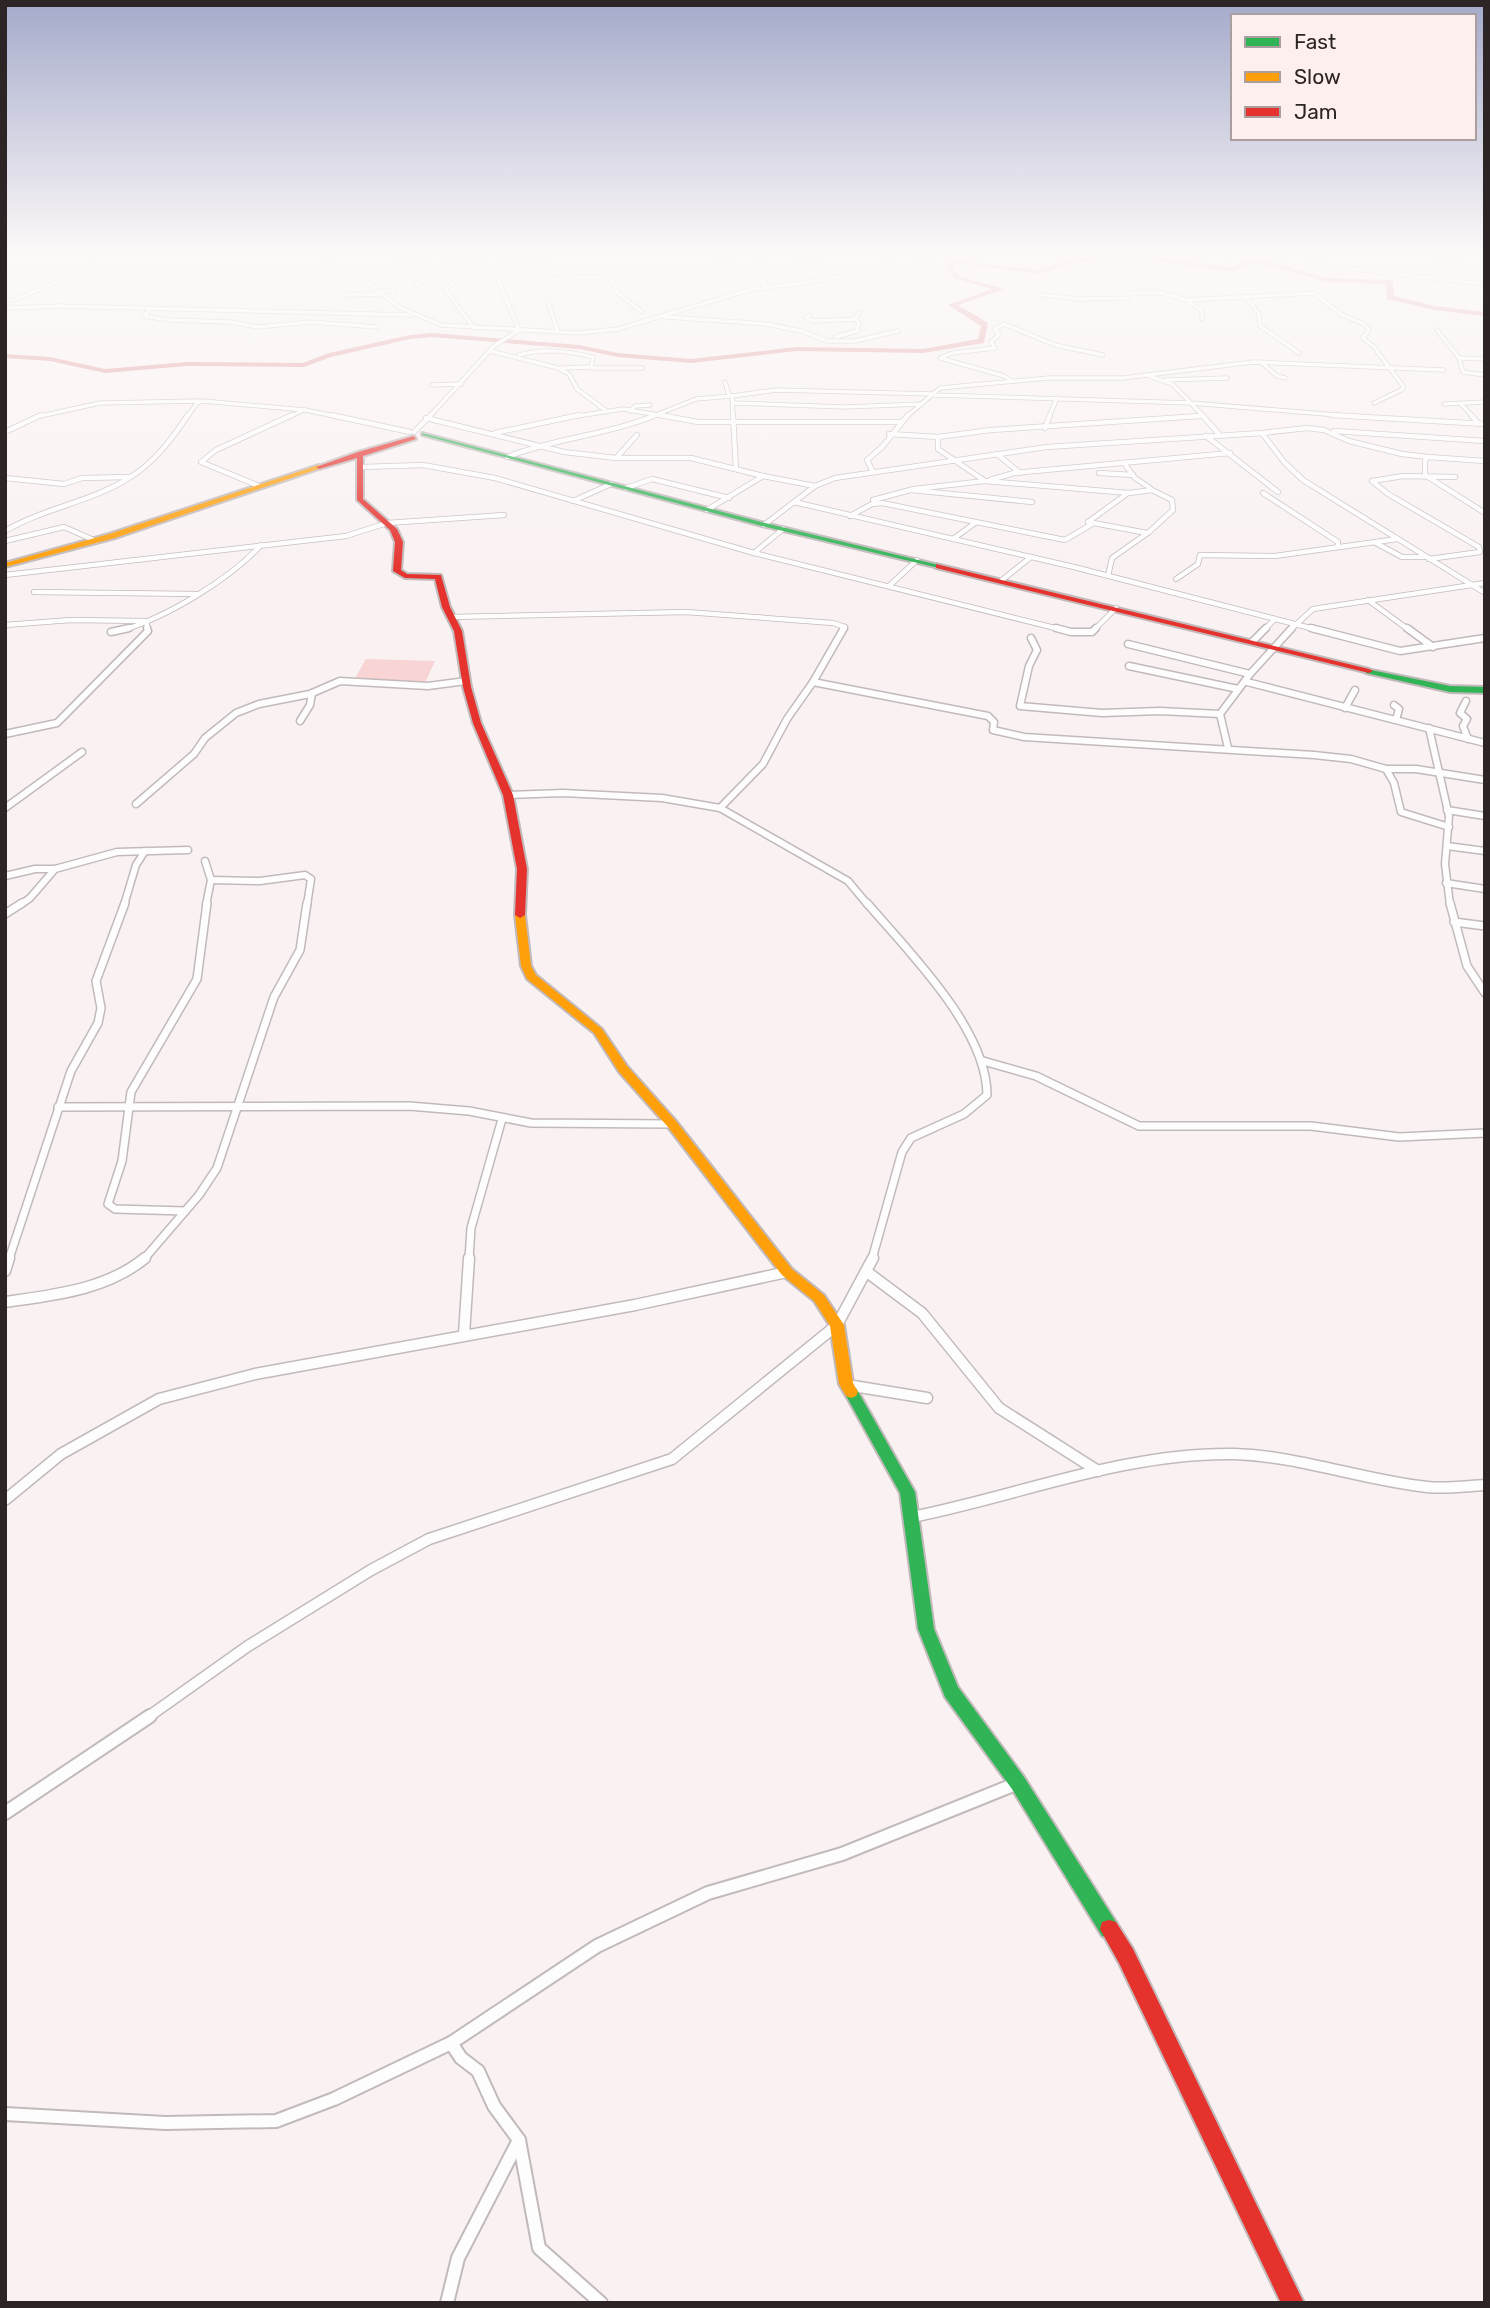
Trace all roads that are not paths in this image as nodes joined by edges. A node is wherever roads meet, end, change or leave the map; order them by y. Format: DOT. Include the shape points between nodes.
graph roads {
  1 [pos="483,360"];
  2 [pos="525,360"];
  3 [pos="593,360"];
  4 [pos="946,360"];
  5 [pos="1384,360"];
  6 [pos="1459,360"];
  7 [pos="1261,362"];
  8 [pos="591,367"];
  9 [pos="558,368"];
  10 [pos="642,368"];
  11 [pos="1390,368"];
  12 [pos="1444,370"];
  13 [pos="1145,375"];
  14 [pos="1485,375"];
  15 [pos="1227,378"];
  16 [pos="1285,378"];
  17 [pos="1012,381"];
  18 [pos="1163,381"];
  19 [pos="725,382"];
  20 [pos="565,383"];
  21 [pos="462,384"];
  22 [pos="432,385"];
  23 [pos="576,387"];
  24 [pos="934,394"];
  25 [pos="732,397"];
  26 [pos="1057,398"];
  27 [pos="203,401"];
  28 [pos="1485,402"];
  29 [pos="733,403"];
  30 [pos="1191,403"];
  31 [pos="1374,403"];
  32 [pos="922,404"];
  33 [pos="1444,404"];
  34 [pos="1461,404"];
  35 [pos="650,405"];
  36 [pos="305,410"];
  37 [pos="605,410"];
  38 [pos="630,411"];
  39 [pos="658,415"];
  40 [pos="1200,416"];
  41 [pos="426,418"];
  42 [pos="734,422"];
  43 [pos="900,422"];
  44 [pos="1419,422"];
  45 [pos="1482,424"];
  46 [pos="1045,428"];
  47 [pos="1324,430"];
  48 [pos="5,432"];
  49 [pos="495,433"];
  50 [pos="889,433"];
  51 [pos="1262,433"];
  52 [pos="1219,434"];
  53 [pos="637,435"];
  54 [pos="1204,435"];
  55 [pos="414,436"];
  56 [pos="1415,436"];
  57 [pos="937,437"];
  58 [pos="1485,441"];
  59 [pos="542,446"];
  60 [pos="360,453"];
  61 [pos="1230,453"];
  62 [pos="997,454"];
  63 [pos="507,457"];
  64 [pos="1428,457"];
  65 [pos="616,458"];
  66 [pos="952,460"];
  67 [pos="1485,461"];
  68 [pos="1124,463"];
  69 [pos="362,467"];
  70 [pos="736,469"];
  71 [pos="873,472"];
  72 [pos="1020,473"];
  73 [pos="1099,473"];
  74 [pos="763,475"];
  75 [pos="1133,475"];
  76 [pos="1424,475"];
  77 [pos="130,477"];
  78 [pos="1455,477"];
  79 [pos="5,478"];
  80 [pos="987,481"];
  81 [pos="611,484"];
  82 [pos="259,486"];
  83 [pos="815,486"];
  84 [pos="626,488"];
  85 [pos="1150,488"];
  86 [pos="911,490"];
  87 [pos="1129,492"];
  88 [pos="1278,492"];
  89 [pos="1263,493"];
  90 [pos="729,498"];
  91 [pos="873,500"];
  92 [pos="573,502"];
  93 [pos="794,502"];
  94 [pos="1032,502"];
  95 [pos="707,510"];
  96 [pos="1485,513"];
  97 [pos="504,515"];
  98 [pos="850,516"];
  99 [pos="387,523"];
  100 [pos="975,523"];
  101 [pos="1088,523"];
  102 [pos="764,525"];
  103 [pos="783,529"];
  104 [pos="5,531"];
  105 [pos="1147,533"];
  106 [pos="953,539"];
  107 [pos="1397,539"];
  108 [pos="5,541"];
  109 [pos="96,541"];
  110 [pos="1376,543"];
  111 [pos="261,545"];
  112 [pos="1338,547"];
  113 [pos="754,552"];
  114 [pos="1031,557"];
  115 [pos="1427,558"];
  116 [pos="917,560"];
  117 [pos="5,565"];
  118 [pos="5,575"];
  119 [pos="1108,576"];
  120 [pos="1176,579"];
  121 [pos="1002,580"];
  122 [pos="1485,583"];
  123 [pos="1471,585"];
  124 [pos="889,586"];
  125 [pos="34,592"];
  126 [pos="1485,593"];
  127 [pos="199,594"];
  128 [pos="1368,600"];
  129 [pos="1116,608"];
  130 [pos="451,617"];
  131 [pos="1275,618"];
  132 [pos="146,621"];
  133 [pos="1295,624"];
  134 [pos="5,625"];
  135 [pos="111,632"];
  136 [pos="1031,638"];
  137 [pos="1485,638"];
  138 [pos="1253,641"];
  139 [pos="1128,644"];
  140 [pos="1277,647"];
  141 [pos="1433,647"];
  142 [pos="1129,666"];
  143 [pos="1250,674"];
  144 [pos="466,681"];
  145 [pos="813,681"];
  146 [pos="1247,682"];
  147 [pos="1238,689"];
  148 [pos="1355,690"];
  149 [pos="1485,690"];
  150 [pos="312,693"];
  151 [pos="1466,701"];
  152 [pos="1394,705"];
  153 [pos="1345,708"];
  154 [pos="1220,714"];
  155 [pos="1396,720"];
  156 [pos="300,721"];
  157 [pos="1429,727"];
  158 [pos="5,734"];
  159 [pos="1468,738"];
  160 [pos="1485,743"];
  161 [pos="1228,748"];
  162 [pos="82,752"];
  163 [pos="1386,769"];
  164 [pos="1440,772"];
  165 [pos="1485,780"];
  166 [pos="508,795"];
  167 [pos="136,804"];
  168 [pos="5,808"];
  169 [pos="720,808"];
  170 [pos="1447,810"];
  171 [pos="1485,816"];
  172 [pos="1449,827"];
  173 [pos="1447,846"];
  174 [pos="188,850"];
  175 [pos="145,851"];
  176 [pos="1485,851"];
  177 [pos="205,861"];
  178 [pos="55,869"];
  179 [pos="5,876"];
  180 [pos="211,880"];
  181 [pos="1446,883"];
  182 [pos="1485,889"];
  183 [pos="5,914"];
  184 [pos="1454,922"];
  185 [pos="1485,926"];
  186 [pos="1472,974"];
  187 [pos="1485,975"];
  188 [pos="1485,993"];
  189 [pos="983,1061"];
  190 [pos="240,1105"];
  191 [pos="129,1106"];
  192 [pos="58,1107"];
  193 [pos="502,1119"];
  194 [pos="672,1124"];
  195 [pos="1485,1133"];
  196 [pos="185,1212"];
  197 [pos="5,1271"];
  198 [pos="787,1272"];
  199 [pos="867,1272"];
  200 [pos="5,1302"];
  201 [pos="837,1325"];
  202 [pos="464,1335"];
  203 [pos="846,1384"];
  204 [pos="927,1398"];
  205 [pos="1098,1471"];
  206 [pos="1485,1485"];
  207 [pos="5,1500"];
  208 [pos="912,1517"];
  209 [pos="1018,1783"];
  210 [pos="5,1813"];
  211 [pos="451,2043"];
  212 [pos="5,2114"];
  213 [pos="519,2140"];
  214 [pos="447,2303"];
  215 [pos="601,2303"];
  216 [pos="1293,2303"];
  1 -- 21 [label="street"];
  2 -- 9 [label="street"];
  3 -- 8 [label="street"];
  4 -- 17 [label="street"];
  5 -- 11 [label="street"];
  6 -- 14 [label="street" via="1463,372"];
  7 -- 11 [label="street"];
  7 -- 13 [label="street"];
  7 -- 16 [label="street"];
  8 -- 9 [label="street"];
  8 -- 10 [label="street"];
  9 -- 23 [label="street" via="569,374"];
  11 -- 12 [label="street"];
  11 -- 31 [label="street" via="1403,389"];
  13 -- 17 [label="street"];
  13 -- 18 [label="street"];
  15 -- 18 [label="street"];
  17 -- 24 [label="street" via="940,388"];
  18 -- 30 [label="street"];
  19 -- 25 [label="street"];
  20 -- 23 [label="street"];
  21 -- 22 [label="street"];
  21 -- 41 [label="street"];
  23 -- 37 [label="street"];
  24 -- 25 [label="street" via="776,390"];
  24 -- 26 [label="street"];
  24 -- 32 [label="street"];
  25 -- 29 [label="street"];
  25 -- 39 [label="street" via="696,399"];
  26 -- 30 [label="street"];
  26 -- 46 [label="street"];
  27 -- 36 [label="street"];
  27 -- 48 [label="street" via="72,408 33,417"];
  27 -- 77 [label="street"];
  28 -- 34 [label="street"];
  29 -- 32 [label="street"];
  29 -- 42 [label="street"];
  30 -- 40 [label="street"];
  30 -- 44 [label="street"];
  32 -- 43 [label="street"];
  33 -- 34 [label="street"];
  34 -- 45 [label="street"];
  35 -- 38 [label="street"];
  36 -- 55 [label="street"];
  36 -- 82 [label="street" via="216,450 201,462"];
  37 -- 38 [label="street"];
  37 -- 49 [label="street"];
  38 -- 39 [label="street"];
  39 -- 42 [label="street"];
  39 -- 59 [label="street" via="627,427"];
  40 -- 46 [label="street"];
  40 -- 52 [label="street"];
  41 -- 49 [label="street"];
  41 -- 55 [label="street"];
  42 -- 43 [label="street"];
  42 -- 70 [label="street"];
  43 -- 50 [label="street"];
  44 -- 45 [label="street"];
  44 -- 56 [label="street" via="1425,428"];
  46 -- 57 [label="street"];
  47 -- 51 [label="street"];
  47 -- 56 [label="street"];
  47 -- 64 [label="street" via="1349,441"];
  49 -- 59 [label="street"];
  50 -- 57 [label="street"];
  50 -- 71 [label="street" via="867,460"];
  51 -- 52 [label="street"];
  51 -- 107 [label="street" via="1303,480"];
  52 -- 54 [label="street"];
  53 -- 65 [label="street"];
  54 -- 61 [label="street"];
  54 -- 62 [label="street"];
  55 -- 60 [label="street"];
  55 -- 63 [label="street"];
  56 -- 58 [label="street"];
  57 -- 66 [label="street" via="938,449"];
  59 -- 63 [label="street"];
  59 -- 65 [label="street"];
  60 -- 69 [label="street"];
  60 -- 82 [label="street"];
  61 -- 68 [label="street"];
  61 -- 88 [label="street"];
  62 -- 66 [label="street"];
  62 -- 72 [label="street"];
  63 -- 81 [label="street"];
  64 -- 67 [label="street"];
  64 -- 76 [label="street"];
  65 -- 70 [label="street" via="691,458"];
  66 -- 71 [label="street"];
  66 -- 80 [label="street"];
  68 -- 72 [label="street"];
  68 -- 75 [label="street"];
  69 -- 92 [label="street" via="447,469"];
  69 -- 99 [label="street" via="360,500"];
  70 -- 74 [label="street"];
  71 -- 83 [label="street"];
  72 -- 80 [label="street"];
  73 -- 75 [label="street"];
  74 -- 83 [label="street"];
  74 -- 90 [label="street"];
  75 -- 85 [label="street"];
  76 -- 78 [label="street"];
  76 -- 96 [label="street"];
  76 -- 115 [label="street" via="1373,481 1479,547 1480,552"];
  77 -- 79 [label="street" via="82,478 64,484"];
  77 -- 104 [label="street" via="102,492 26,517"];
  80 -- 86 [label="street"];
  80 -- 87 [label="street"];
  81 -- 84 [label="street"];
  81 -- 92 [label="street"];
  82 -- 109 [label="street"];
  83 -- 93 [label="street"];
  84 -- 90 [label="street" via="652,479"];
  84 -- 95 [label="street"];
  85 -- 87 [label="street"];
  85 -- 105 [label="street" via="1172,500 1173,510"];
  86 -- 91 [label="street"];
  86 -- 94 [label="street"];
  87 -- 101 [label="street"];
  89 -- 112 [label="street" via="1328,533"];
  90 -- 95 [label="street"];
  92 -- 113 [label="street"];
  93 -- 98 [label="street"];
  93 -- 102 [label="street"];
  95 -- 102 [label="street"];
  97 -- 99 [label="street"];
  98 -- 100 [label="street" via="882,503"];
  98 -- 106 [label="street"];
  99 -- 111 [label="street" via="346,536"];
  99 -- 130 [label="street" via="399,542 397,571 405,576 438,577"];
  100 -- 101 [label="street" via="1065,540 1092,524"];
  100 -- 106 [label="street"];
  101 -- 105 [label="street"];
  102 -- 103 [label="street"];
  103 -- 113 [label="street"];
  103 -- 116 [label="street"];
  105 -- 119 [label="street" via="1112,558"];
  106 -- 114 [label="street"];
  107 -- 110 [label="street"];
  107 -- 115 [label="street"];
  108 -- 109 [label="street" via="64,527"];
  109 -- 117 [label="street"];
  110 -- 112 [label="street"];
  110 -- 115 [label="street" via="1402,557"];
  111 -- 118 [label="street"];
  111 -- 127 [label="street" via="223,581"];
  112 -- 120 [label="street" via="1275,556 1200,555 1198,564"];
  113 -- 124 [label="street"];
  114 -- 119 [label="street"];
  114 -- 121 [label="street"];
  115 -- 123 [label="street"];
  116 -- 121 [label="street"];
  116 -- 124 [label="street"];
  119 -- 131 [label="street"];
  121 -- 129 [label="street"];
  122 -- 123 [label="street"];
  123 -- 126 [label="street"];
  123 -- 128 [label="street"];
  124 -- 129 [label="street" via="1083,634 1092,632"];
  125 -- 127 [label="street"];
  127 -- 132 [label="street"];
  128 -- 133 [label="street" via="1313,609"];
  128 -- 141 [label="street"];
  129 -- 138 [label="street"];
  130 -- 144 [label="street" via="458,631"];
  130 -- 145 [label="street" via="687,612 845,627"];
  131 -- 133 [label="street"];
  131 -- 138 [label="street"];
  132 -- 134 [label="street"];
  132 -- 135 [label="street" via="129,631"];
  132 -- 158 [label="street" via="148,631 57,723"];
  133 -- 140 [label="street"];
  133 -- 141 [label="street" via="1400,651"];
  136 -- 154 [label="street" via="1037,650 1028,666 1020,706 1102,713"];
  137 -- 141 [label="street"];
  138 -- 140 [label="street"];
  139 -- 143 [label="street"];
  140 -- 143 [label="street"];
  140 -- 149 [label="street" via="1414,682"];
  142 -- 147 [label="street"];
  143 -- 146 [label="street"];
  144 -- 150 [label="street" via="428,686 345,680"];
  144 -- 166 [label="street" via="477,723"];
  145 -- 161 [label="street" via="988,716 994,722 993,730 1024,737"];
  145 -- 169 [label="street" via="763,764"];
  146 -- 147 [label="street"];
  146 -- 153 [label="street"];
  147 -- 154 [label="street"];
  148 -- 153 [label="street"];
  150 -- 156 [label="street"];
  150 -- 167 [label="street" via="243,707 221,722 194,754"];
  151 -- 159 [label="street" via="1460,713 1467,719"];
  152 -- 155 [label="street" via="1399,709"];
  153 -- 155 [label="street"];
  154 -- 161 [label="street"];
  155 -- 157 [label="street"];
  157 -- 159 [label="street"];
  157 -- 164 [label="street"];
  159 -- 160 [label="street"];
  161 -- 163 [label="street" via="1348,758"];
  162 -- 168 [label="street"];
  163 -- 164 [label="street"];
  163 -- 172 [label="street" via="1400,811"];
  164 -- 165 [label="street"];
  164 -- 170 [label="street"];
  166 -- 169 [label="street" via="662,798"];
  166 -- 194 [label="street" via="522,869 520,914 531,977 598,1031 623,1069"];
  169 -- 189 [label="street" via="848,881 941,989"];
  170 -- 171 [label="street"];
  170 -- 172 [label="street"];
  172 -- 173 [label="street"];
  173 -- 176 [label="street"];
  173 -- 181 [label="street"];
  174 -- 175 [label="street"];
  175 -- 178 [label="street" via="96,856"];
  175 -- 192 [label="street" via="135,865 134,880 96,981 101,1008 98,1023 71,1071"];
  177 -- 180 [label="street"];
  178 -- 179 [label="street"];
  178 -- 183 [label="street" via="30,898"];
  180 -- 190 [label="street" via="311,879 300,950 274,997"];
  180 -- 191 [label="street" via="197,979 140,1073"];
  181 -- 182 [label="street"];
  181 -- 184 [label="street"];
  184 -- 185 [label="street"];
  184 -- 186 [label="street"];
  186 -- 187 [label="street"];
  186 -- 188 [label="street"];
  189 -- 195 [label="street" via="1036,1076 1139,1126 1311,1126 1399,1137"];
  189 -- 199 [label="street" via="987,1095 964,1114 911,1138 902,1152"];
  190 -- 191 [label="street"];
  190 -- 193 [label="street" via="408,1106"];
  190 -- 196 [label="street" via="216,1168"];
  191 -- 192 [label="street"];
  191 -- 196 [label="street" via="122,1161 108,1204 115,1209"];
  192 -- 197 [label="street"];
  193 -- 194 [label="street"];
  193 -- 202 [label="street" via="471,1228"];
  194 -- 198 [label="street"];
  196 -- 200 [label="street" via="144,1259 128,1270 69,1293"];
  198 -- 201 [label="street" via="819,1298"];
  198 -- 202 [label="street"];
  199 -- 201 [label="street"];
  199 -- 205 [label="street" via="922,1313 999,1408"];
  201 -- 203 [label="street"];
  201 -- 210 [label="street" via="671,1460 429,1539 248,1646"];
  202 -- 207 [label="street" via="255,1374 159,1399 61,1454"];
  203 -- 204 [label="street"];
  203 -- 208 [label="street" via="900,1474"];
  205 -- 206 [label="street" via="1236,1454 1428,1487"];
  205 -- 208 [label="street"];
  208 -- 209 [label="street" via="931,1647 951,1692"];
  209 -- 211 [label="street" via="842,1854 708,1893 597,1945"];
  209 -- 216 [label="street" via="1126,1956"];
  211 -- 212 [label="street" via="334,2099 276,2121 165,2123"];
  211 -- 213 [label="street" via="461,2059 478,2071 494,2106"];
  213 -- 214 [label="street" via="458,2258"];
  213 -- 215 [label="street" via="539,2248"];
}
